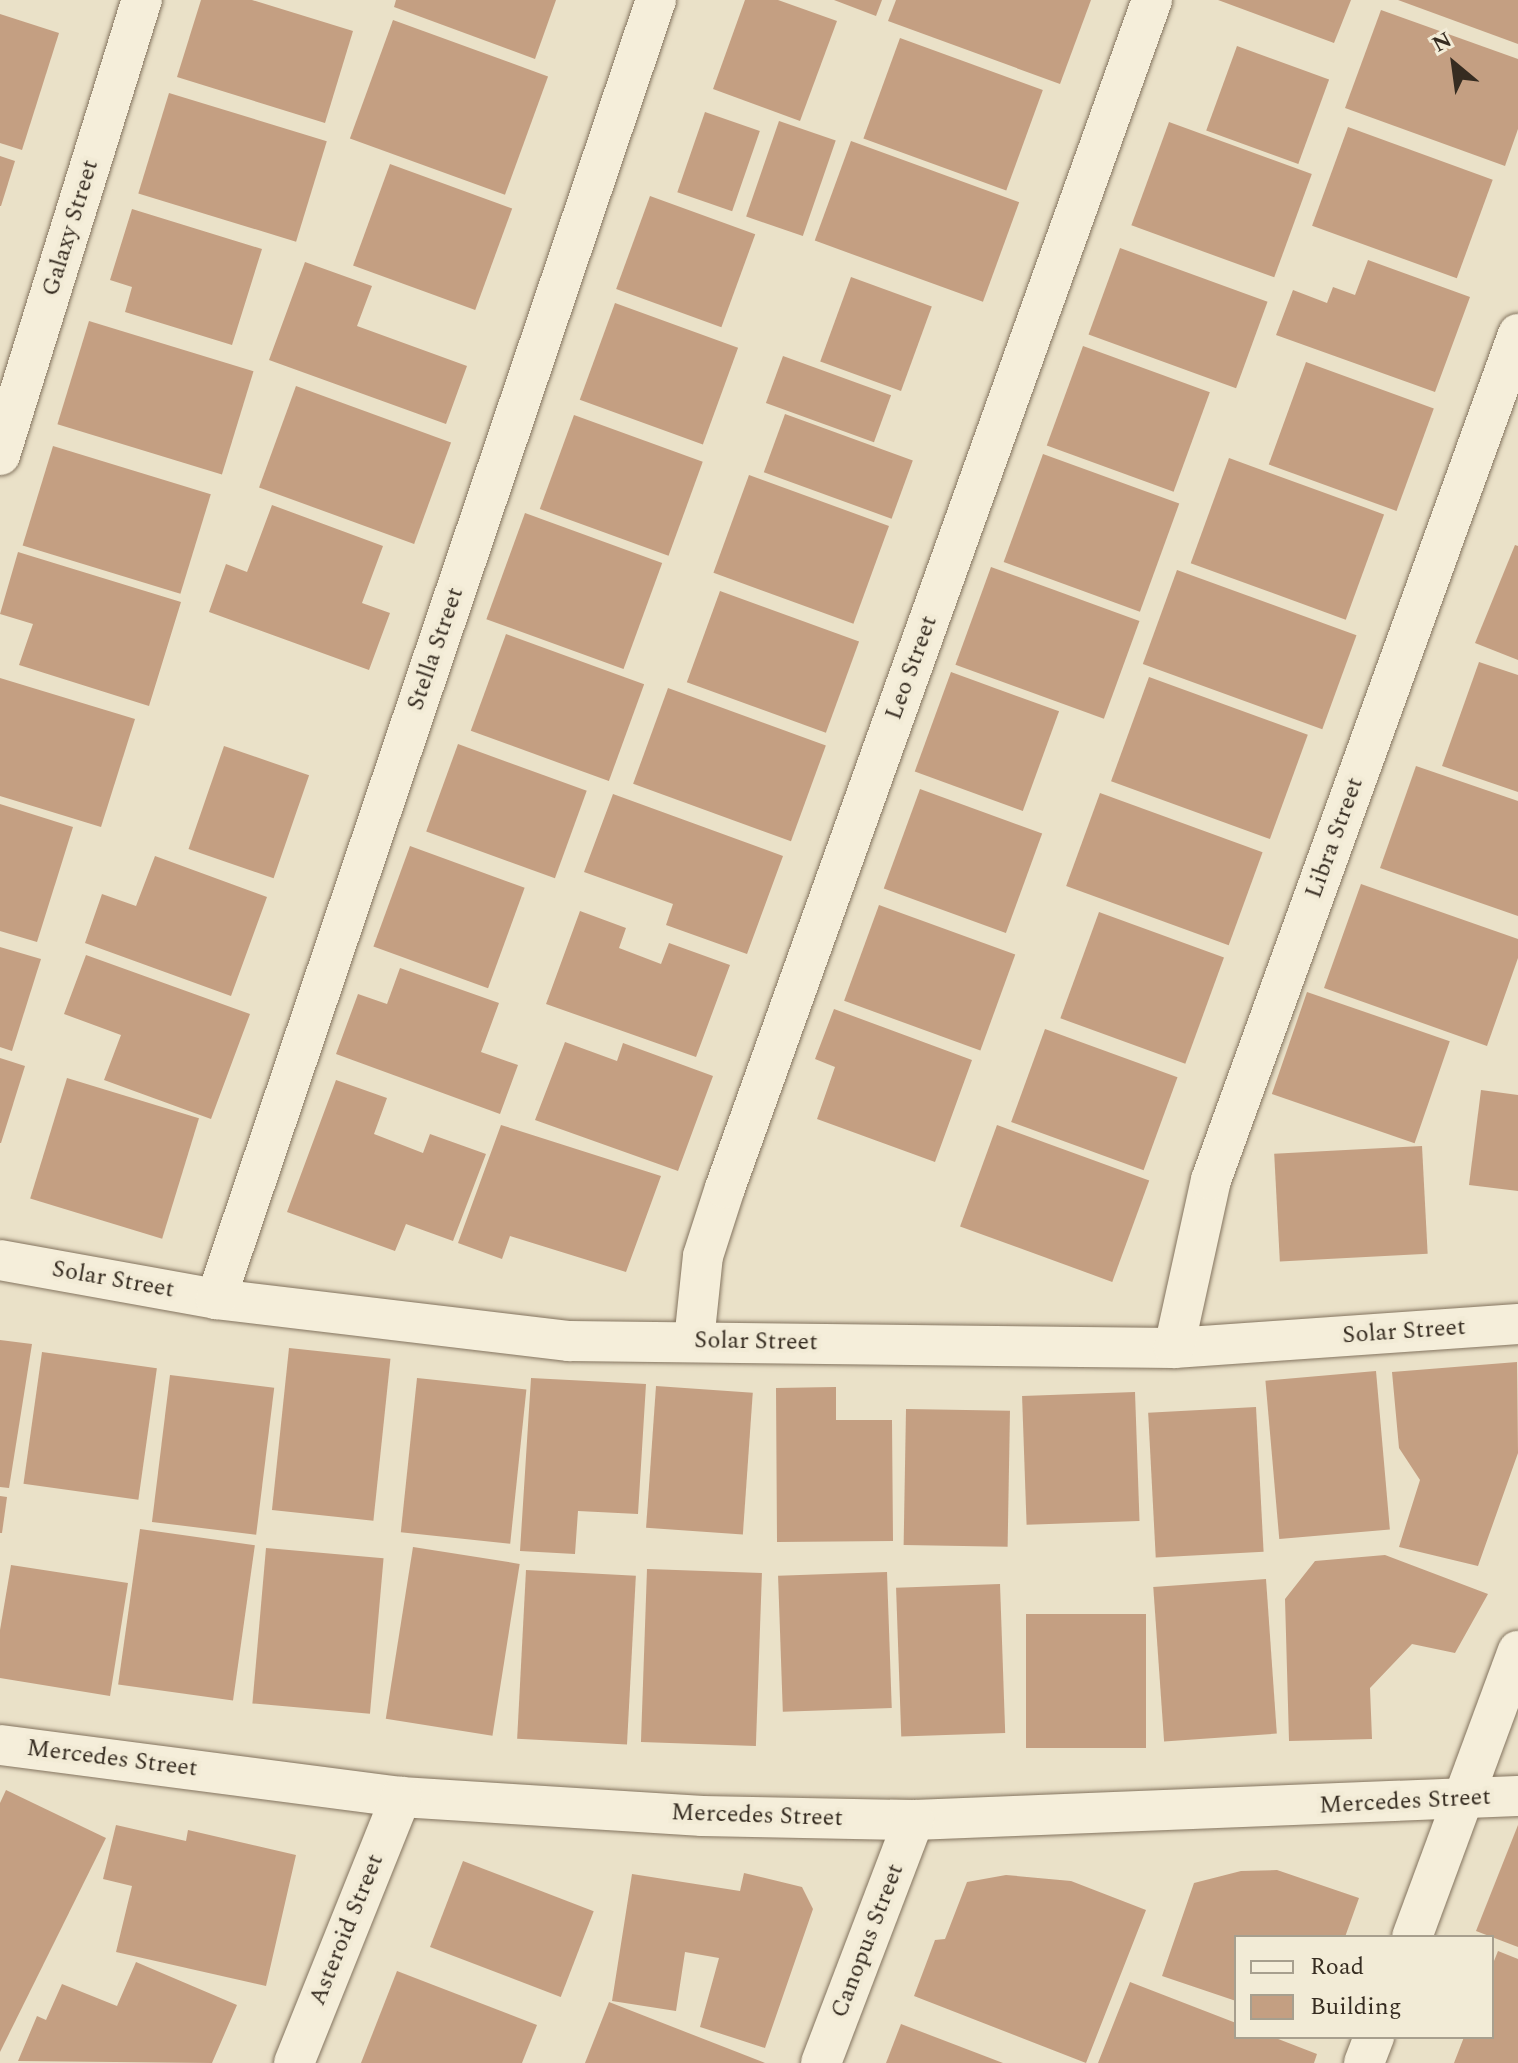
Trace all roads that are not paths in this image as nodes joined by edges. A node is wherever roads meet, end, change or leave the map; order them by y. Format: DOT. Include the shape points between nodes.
graph roads {
  1 [pos="142,0"];
  2 [pos="656,0"];
  3 [pos="1152,0"];
  4 [pos="1518,334"];
  5 [pos="0,455"];
  6 [pos="0,1260"];
  7 [pos="216,1299"];
  8 [pos="1518,1324"];
  9 [pos="694,1341"];
  10 [pos="1174,1348"];
  11 [pos="1518,1651"];
  12 [pos="0,1745"];
  13 [pos="1518,1796"];
  14 [pos="401,1797"];
  15 [pos="1463,1801"];
  16 [pos="914,1820"];
  17 [pos="1413,1935"];
  18 [pos="1373,2039"];
  19 [pos="294,2063"];
  20 [pos="821,2063"];
  21 [pos="1364,2063"];
  1 -- 5 [label="street, Galaxy Street"];
  2 -- 7 [label="street, Stella Street"];
  3 -- 9 [label="street, Leo Street" via="725,1188 703,1256"];
  4 -- 10 [label="street, Libra Street" via="1211,1180"];
  6 -- 7 [label="street, Solar Street"];
  7 -- 9 [label="street, Solar Street" via="569,1341"];
  8 -- 10 [label="street, Solar Street"];
  9 -- 10 [label="street, Solar Street"];
  11 -- 15 [label="street"];
  12 -- 14 [label="street, Mercedes Street"];
  13 -- 15 [label="street, Mercedes Street"];
  14 -- 16 [label="street, Mercedes Street" via="702,1816"];
  14 -- 19 [label="street, Asteroid Street"];
  15 -- 16 [label="street, Mercedes Street"];
  15 -- 17 [label="street"];
  16 -- 20 [label="street, Canopus Street"];
  18 -- 21 [label="street"];
}
